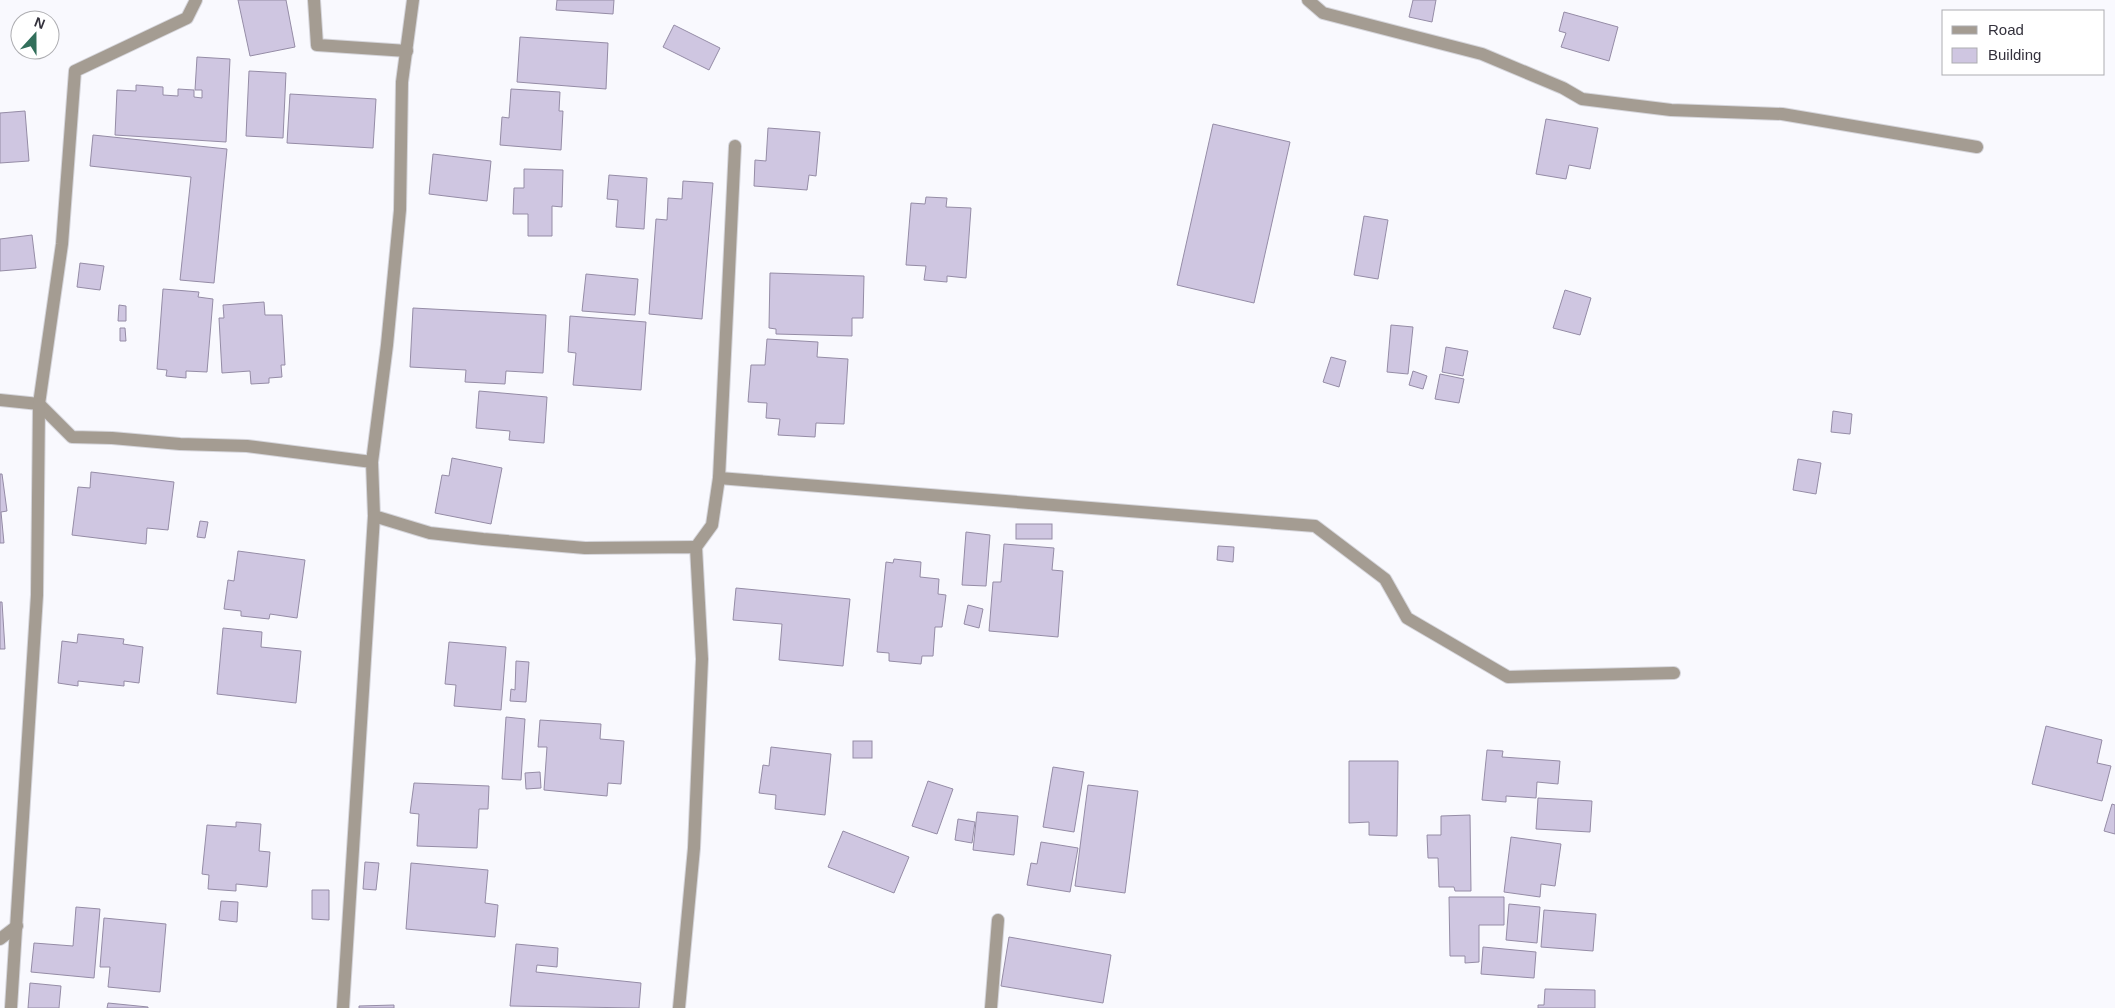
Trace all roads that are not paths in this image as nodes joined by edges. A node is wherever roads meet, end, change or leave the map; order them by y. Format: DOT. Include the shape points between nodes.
graph roads {
  1 [pos="196,0"];
  2 [pos="314,0"];
  3 [pos="413,0"];
  4 [pos="1308,0"];
  5 [pos="407,51"];
  6 [pos="734,146"];
  7 [pos="1977,148"];
  8 [pos="0,400"];
  9 [pos="38,404"];
  10 [pos="372,462"];
  11 [pos="719,478"];
  12 [pos="374,516"];
  13 [pos="696,547"];
  14 [pos="1674,673"];
  15 [pos="998,920"];
  16 [pos="17,926"];
  17 [pos="0,939"];
  18 [pos="11,1008"];
  19 [pos="344,1008"];
  20 [pos="679,1008"];
  21 [pos="991,1008"];
  1 -- 9 [label="street" via="187,18 75,71 62,244"];
  2 -- 5 [label="street" via="317,44"];
  3 -- 5 [label="street"];
  4 -- 7 [label="street" via="1323,13 1482,54 1563,88 1582,100 1671,110 1782,114"];
  5 -- 10 [label="street" via="402,82 400,210"];
  6 -- 11 [label="street"];
  8 -- 9 [label="street"];
  9 -- 10 [label="street" via="72,437 247,446"];
  9 -- 16 [label="street" via="37,595"];
  10 -- 12 [label="street"];
  11 -- 13 [label="street" via="712,525"];
  11 -- 14 [label="street" via="1315,526 1385,579 1407,618 1508,677"];
  12 -- 13 [label="street" via="430,533 483,539 585,548"];
  12 -- 19 [label="street"];
  13 -- 20 [label="street" via="702,659 694,848"];
  15 -- 21 [label="street"];
  16 -- 17 [label="street"];
  16 -- 18 [label="street"];
}
